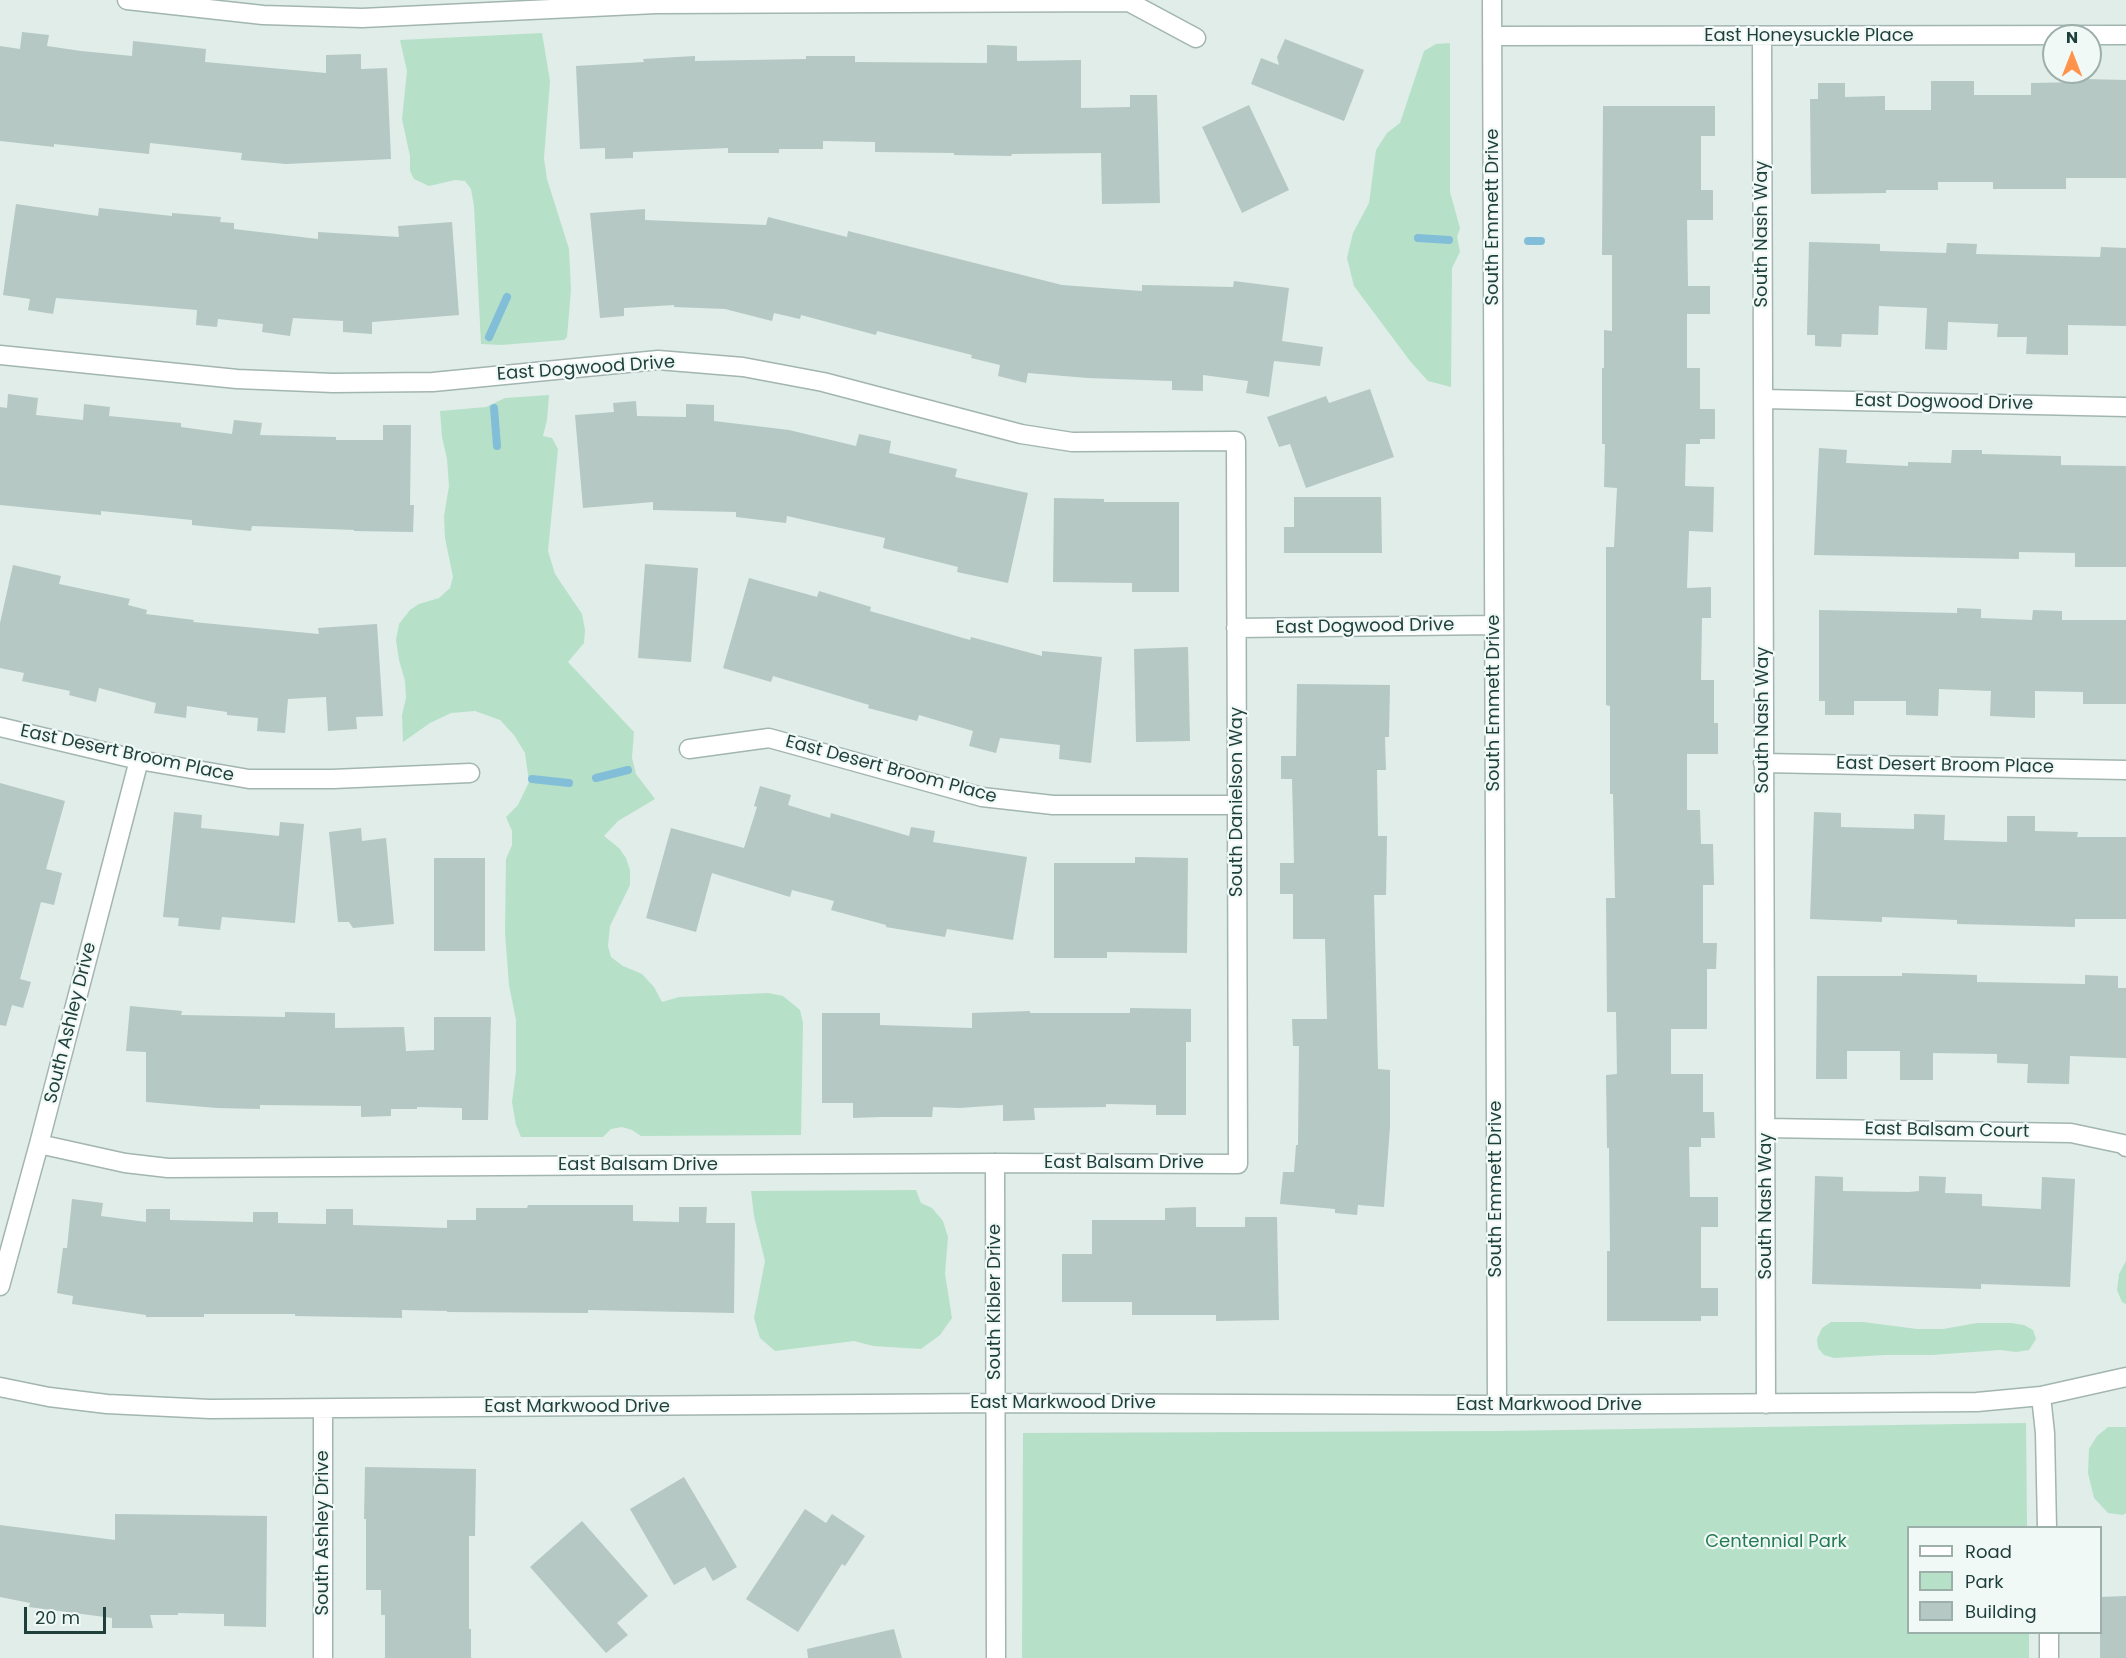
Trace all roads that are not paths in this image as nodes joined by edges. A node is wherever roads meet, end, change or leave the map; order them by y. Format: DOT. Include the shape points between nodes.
graph roads {
  1 [pos="127,0"];
  2 [pos="1492,0"];
  3 [pos="752,1"];
  4 [pos="264,7"];
  5 [pos="2126,35"];
  6 [pos="1492,36"];
  7 [pos="1762,36"];
  8 [pos="1196,38"];
  9 [pos="0,355"];
  10 [pos="1763,399"];
  11 [pos="2126,407"];
  12 [pos="1236,441"];
  13 [pos="1494,625"];
  14 [pos="1236,628"];
  15 [pos="0,727"];
  16 [pos="689,749"];
  17 [pos="139,760"];
  18 [pos="1763,763"];
  19 [pos="2126,770"];
  20 [pos="470,773"];
  21 [pos="1237,805"];
  22 [pos="1766,1128"];
  23 [pos="39,1144"];
  24 [pos="2126,1147"];
  25 [pos="995,1163"];
  26 [pos="1238,1164"];
  27 [pos="0,1286"];
  28 [pos="2126,1377"];
  29 [pos="0,1387"];
  30 [pos="2041,1396"];
  31 [pos="995,1403"];
  32 [pos="1766,1404"];
  33 [pos="1497,1405"];
  34 [pos="323,1409"];
  35 [pos="2047,1526"];
  36 [pos="2049,1634"];
  37 [pos="323,1658"];
  38 [pos="996,1658"];
  39 [pos="2049,1658"];
  1 -- 4 [label="street"];
  2 -- 6 [label="street, South Emmett Drive"];
  3 -- 4 [label="street" via="362,18"];
  3 -- 8 [label="street" via="1129,2"];
  5 -- 7 [label="street, East Honeysuckle Place"];
  6 -- 7 [label="street, East Honeysuckle Place"];
  6 -- 13 [label="street, South Emmett Drive"];
  7 -- 10 [label="street, South Nash Way"];
  9 -- 12 [label="street, East Dogwood Drive" via="237,379 333,383 434,382 658,360 743,366 823,382 1010,431 1072,442"];
  10 -- 11 [label="street, East Dogwood Drive"];
  10 -- 18 [label="street, South Nash Way"];
  12 -- 14 [label="street, South Danielson Way"];
  13 -- 14 [label="street, East Dogwood Drive"];
  13 -- 33 [label="street, South Emmett Drive"];
  14 -- 21 [label="street, South Danielson Way"];
  15 -- 17 [label="street, East Desert Broom Place"];
  16 -- 21 [label="street, East Desert Broom Place" via="769,738 982,797 1053,805"];
  17 -- 20 [label="street, East Desert Broom Place" via="249,778"];
  17 -- 23 [label="street, South Ashley Drive"];
  18 -- 19 [label="street, East Desert Broom Place"];
  18 -- 22 [label="street, South Nash Way"];
  21 -- 26 [label="street, South Danielson Way"];
  22 -- 24 [label="street, East Balsam Court" via="2072,1133"];
  22 -- 32 [label="street, South Nash Way"];
  23 -- 25 [label="street, East Balsam Drive" via="124,1163 168,1168"];
  23 -- 27 [label="street, South Ashley Drive"];
  25 -- 26 [label="street, East Balsam Drive"];
  25 -- 31 [label="street, South Kibler Drive"];
  28 -- 30 [label="street, East Markwood Drive"];
  29 -- 34 [label="street, East Markwood Drive" via="49,1397 156,1408"];
  30 -- 32 [label="street, East Markwood Drive" via="1977,1402"];
  30 -- 35 [label="street"];
  31 -- 33 [label="street, East Markwood Drive"];
  31 -- 34 [label="street, East Markwood Drive"];
  31 -- 38 [label="street, South Kibler Drive"];
  32 -- 33 [label="street, East Markwood Drive"];
  34 -- 37 [label="street, South Ashley Drive"];
  36 -- 39 [label="street"];
}
